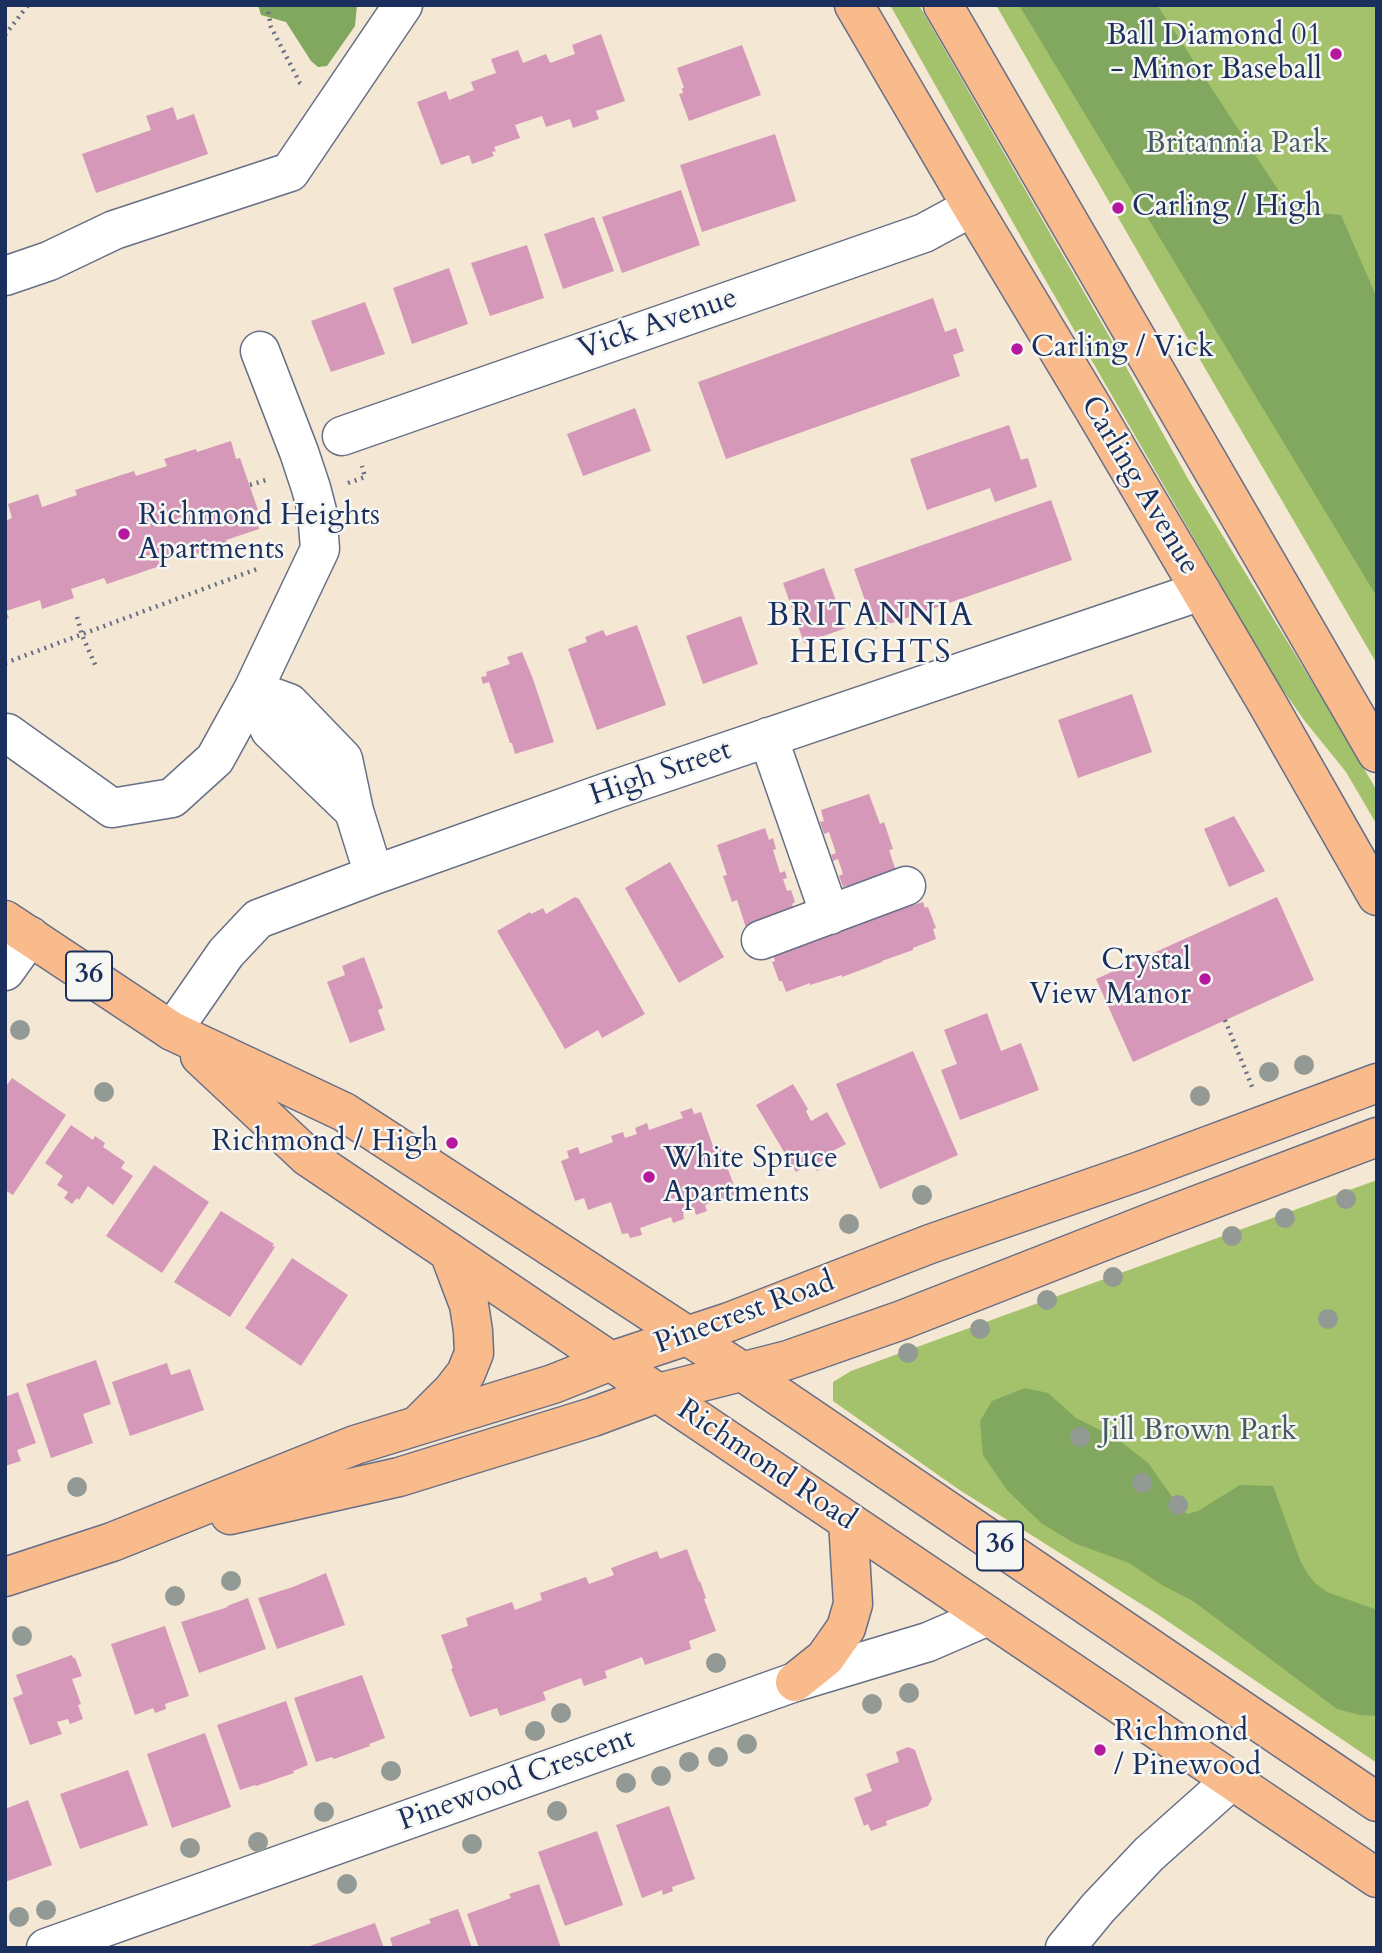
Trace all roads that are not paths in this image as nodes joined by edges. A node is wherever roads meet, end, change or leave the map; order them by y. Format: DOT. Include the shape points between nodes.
graph roads {
  1 [pos="402,5"];
  2 [pos="854,5"];
  3 [pos="943,5"];
  4 [pos="972,208"];
  5 [pos="5,276"];
  6 [pos="260,351"];
  7 [pos="342,436"];
  8 [pos="1201,591"];
  9 [pos="253,690"];
  10 [pos="7,733"];
  11 [pos="768,737"];
  12 [pos="1377,753"];
  13 [pos="374,875"];
  14 [pos="906,886"];
  15 [pos="1377,897"];
  16 [pos="830,915"];
  17 [pos="17,928"];
  18 [pos="761,940"];
  19 [pos="5,971"];
  20 [pos="172,1031"];
  21 [pos="1377,1083"];
  22 [pos="1377,1137"];
  23 [pos="449,1252"];
  24 [pos="689,1336"];
  25 [pos="611,1361"];
  26 [pos="743,1372"];
  27 [pos="658,1393"];
  28 [pos="419,1425"];
  29 [pos="848,1521"];
  30 [pos="112,1542"];
  31 [pos="5,1577"];
  32 [pos="988,1616"];
  33 [pos="795,1682"];
  34 [pos="1232,1780"];
  35 [pos="1377,1802"];
  36 [pos="1377,1878"];
  37 [pos="46,1948"];
  38 [pos="1065,1948"];
  1 -- 5 [label="street" via="290,172 114,230"];
  2 -- 4 [label="main road, Carling Avenue"];
  3 -- 12 [label="main road"];
  4 -- 7 [label="street, Vick Avenue" via="925,233"];
  4 -- 8 [label="main road, Carling Avenue"];
  6 -- 9 [label="street" via="311,488 320,549"];
  8 -- 11 [label="street, High Street"];
  8 -- 15 [label="main road, Carling Avenue"];
  9 -- 10 [label="street" via="215,759 172,798 112,808"];
  9 -- 13 [label="street" via="289,704 343,759"];
  11 -- 13 [label="street, High Street"];
  11 -- 16 [label="street"];
  13 -- 20 [label="street, High Street" via="258,919 226,953"];
  14 -- 16 [label="street"];
  16 -- 18 [label="street"];
  17 -- 19 [label="street"];
  17 -- 20 [label="main road, Richmond Road / 36"];
  20 -- 23 [label="main road, Richmond Road / 36" via="308,1157"];
  20 -- 24 [label="main road, Richmond Road / 36" via="344,1112"];
  21 -- 24 [label="main road, Pinecrest Road"];
  22 -- 26 [label="main road, Pinecrest Road" via="902,1320"];
  23 -- 25 [label="main road, Richmond Road / 36"];
  23 -- 28 [label="main road" via="469,1305 474,1353 466,1373"];
  24 -- 25 [label="main road, Pinecrest Road"];
  24 -- 26 [label="main road, Richmond Road / 36"];
  25 -- 27 [label="main road, Richmond Road / 36"];
  25 -- 28 [label="main road, Pinecrest Road"];
  26 -- 27 [label="main road, Pinecrest Road"];
  26 -- 35 [label="main road, Richmond Road / 36"];
  27 -- 29 [label="main road, Richmond Road / 36"];
  27 -- 30 [label="main road, Pinecrest Road" via="399,1477"];
  28 -- 30 [label="main road, Pinecrest Road" via="355,1445"];
  29 -- 32 [label="main road, Richmond Road / 36"];
  29 -- 33 [label="main road" via="853,1604 846,1628 825,1658"];
  30 -- 31 [label="main road, Pinecrest Road"];
  32 -- 33 [label="street, Pinewood Crescent" via="928,1642"];
  32 -- 34 [label="main road, Richmond Road / 36"];
  33 -- 37 [label="street, Pinewood Crescent"];
  34 -- 36 [label="main road, Richmond Road / 36"];
  34 -- 38 [label="street" via="1149,1854"];
}
